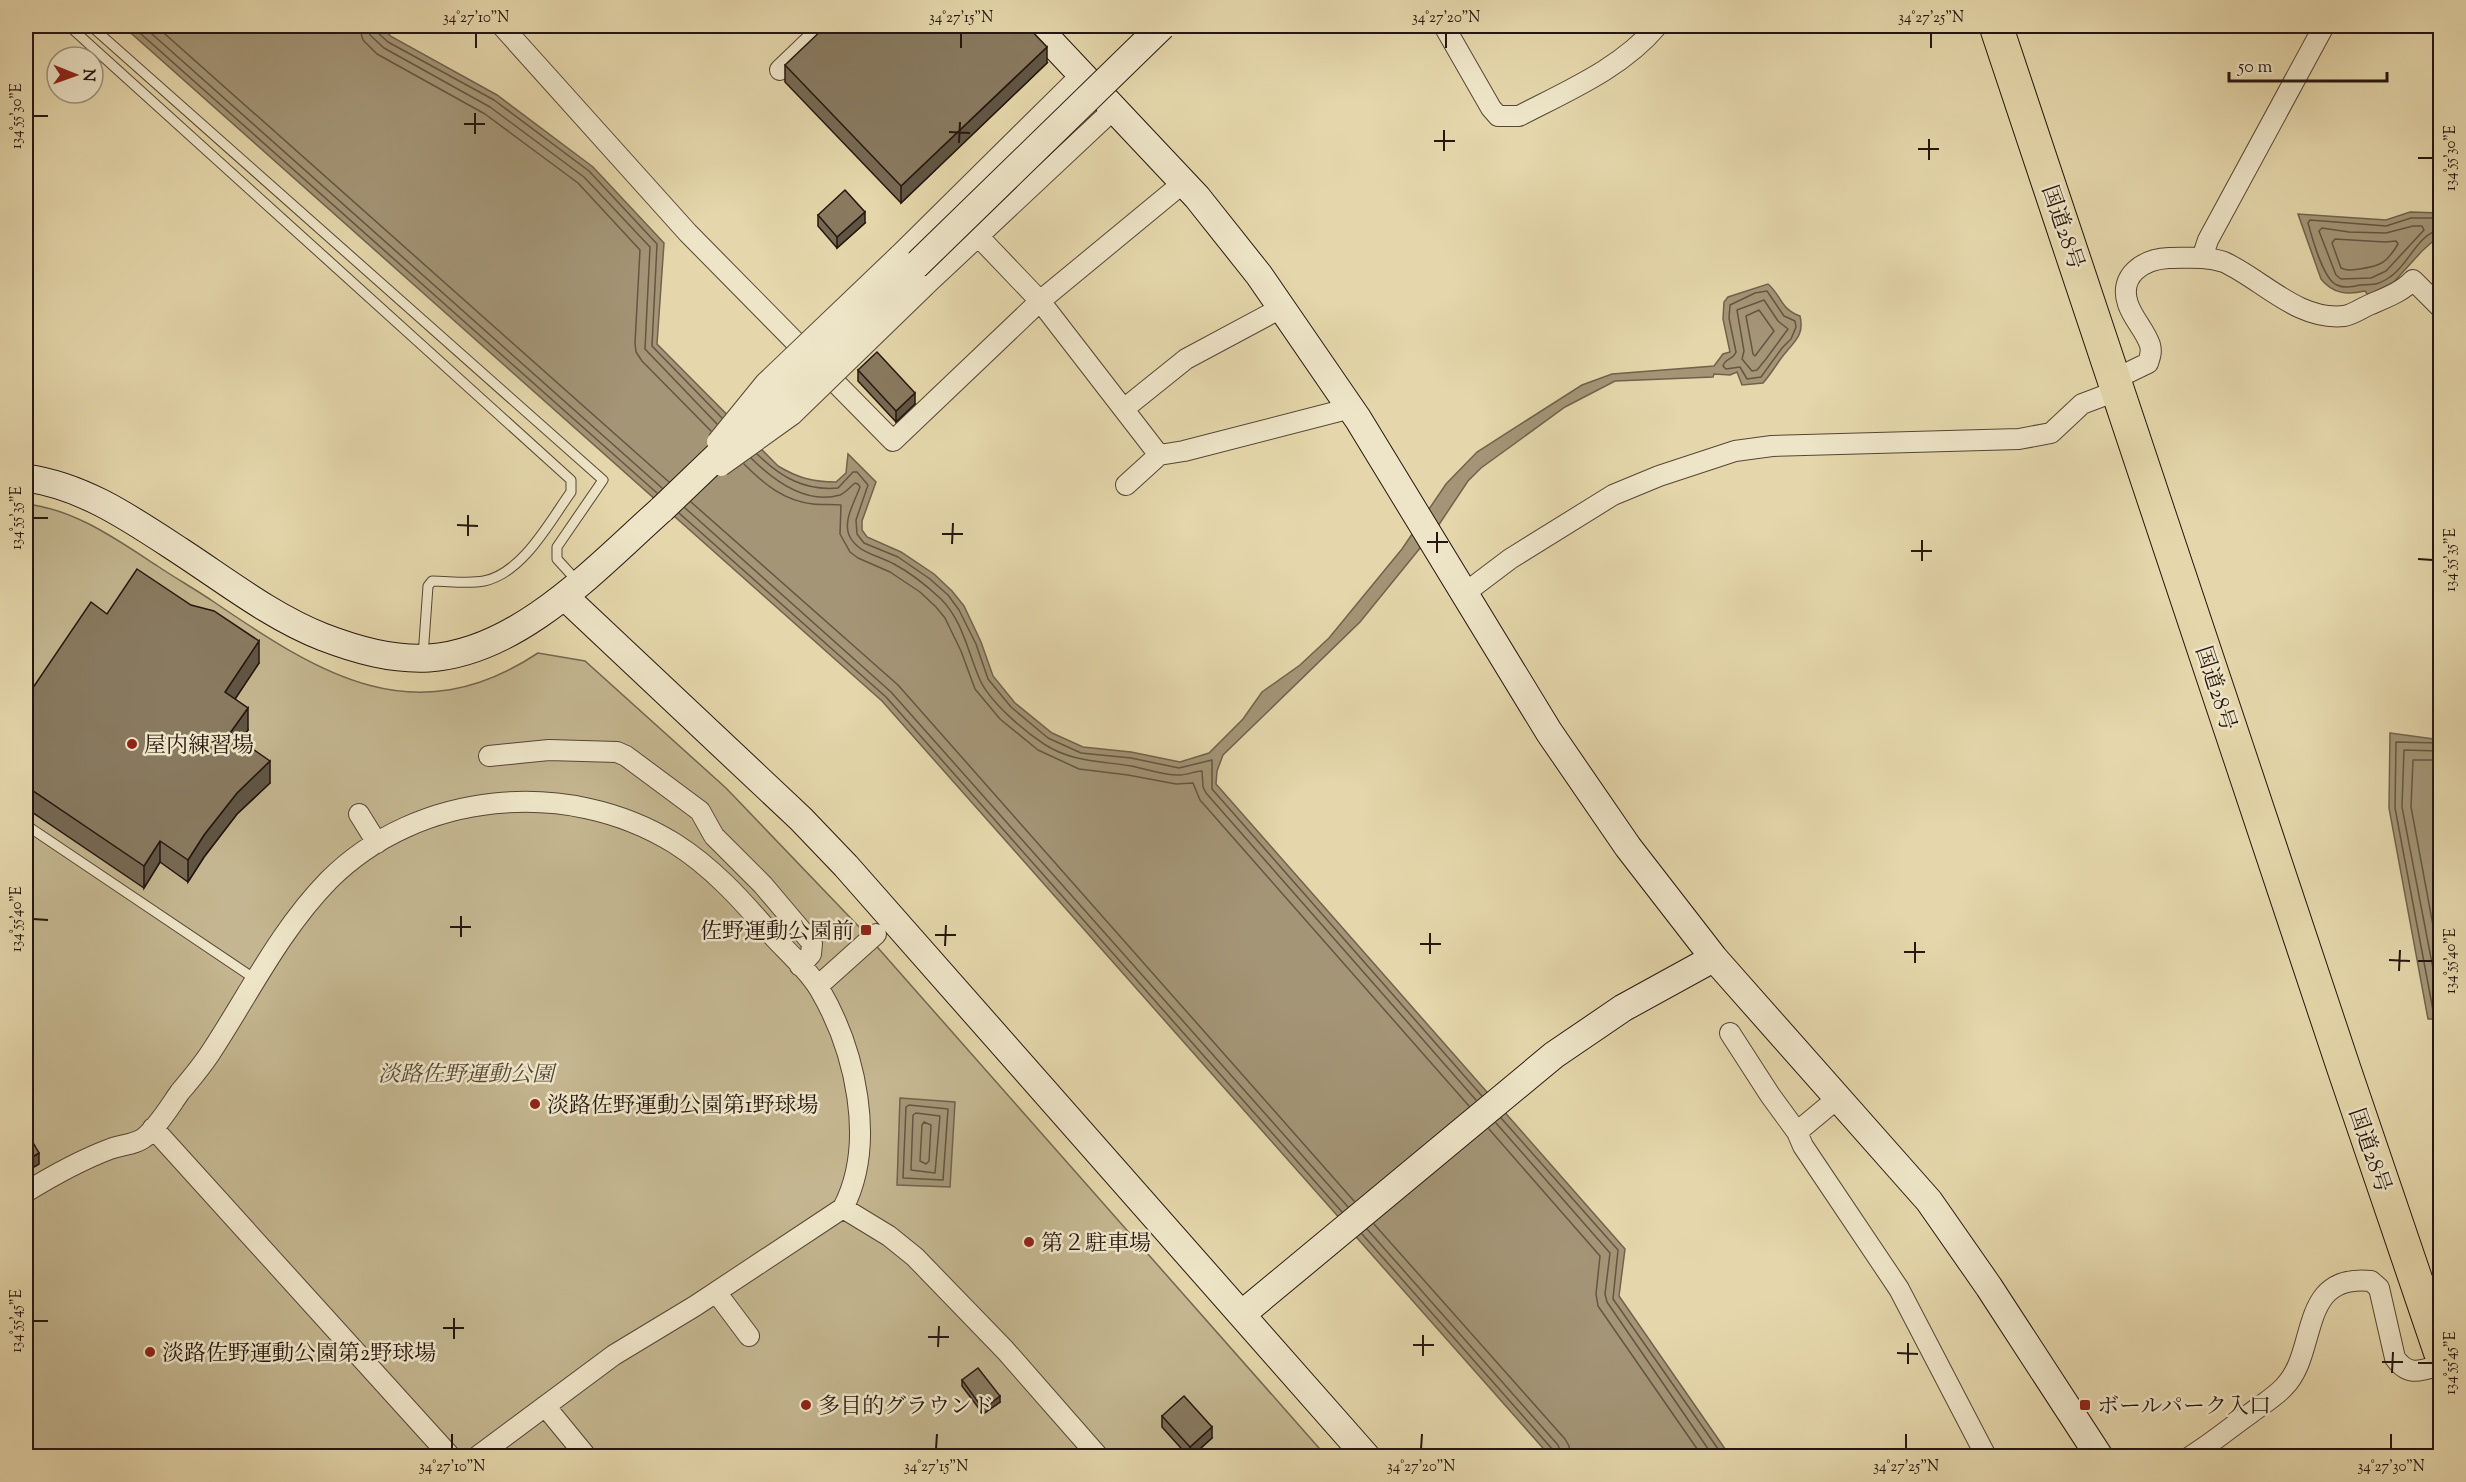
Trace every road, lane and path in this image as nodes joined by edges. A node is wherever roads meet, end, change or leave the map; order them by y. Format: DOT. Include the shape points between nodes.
graph roads {
  1 [pos="69,26"];
  2 [pos="92,26"];
  3 [pos="502,26"];
  4 [pos="825,26"];
  5 [pos="1036,26"];
  6 [pos="1162,26"];
  7 [pos="1444,26"];
  8 [pos="1657,26"];
  9 [pos="1996,26"];
  10 [pos="2324,26"];
  11 [pos="780,70"];
  12 [pos="1082,74"];
  13 [pos="1115,108"];
  14 [pos="1184,183"];
  15 [pos="978,236"];
  16 [pos="2202,258"];
  17 [pos="1040,301"];
  18 [pos="1283,307"];
  19 [pos="2440,307"];
  20 [pos="2117,384"];
  21 [pos="1125,408"];
  22 [pos="1351,408"];
  23 [pos="1159,455"];
  24 [pos="26,478"];
  25 [pos="1126,485"];
  26 [pos="662,509"];
  27 [pos="571,589"];
  28 [pos="1465,593"];
  29 [pos="423,658"];
  30 [pos="489,756"];
  31 [pos="359,814"];
  32 [pos="26,825"];
  33 [pos="377,843"];
  34 [pos="192,922"];
  35 [pos="185,932"];
  36 [pos="876,934"];
  37 [pos="233,950"];
  38 [pos="1714,958"];
  39 [pos="227,960"];
  40 [pos="800,966"];
  41 [pos="255,978"];
  42 [pos="818,986"];
  43 [pos="1730,1033"];
  44 [pos="1839,1097"];
  45 [pos="153,1128"];
  46 [pos="1797,1132"];
  47 [pos="26,1192"];
  48 [pos="843,1208"];
  49 [pos="716,1292"];
  50 [pos="1242,1314"];
  51 [pos="749,1336"];
  52 [pos="2440,1351"];
  53 [pos="2440,1365"];
  54 [pos="545,1406"];
  55 [pos="450,1456"];
  56 [pos="478,1456"];
  57 [pos="586,1456"];
  58 [pos="1098,1456"];
  59 [pos="1366,1456"];
  60 [pos="1986,1456"];
  61 [pos="2099,1456"];
  62 [pos="2191,1456"];
  1 -- 29 [label="lane" via="571,480 572,492 527,554 500,574 484,581 432,581 428,586"];
  2 -- 27 [label="lane" via="603,480 557,547 557,559"];
  3 -- 17 [label="street" via="688,232 893,441"];
  4 -- 11 [label="street"];
  5 -- 12 [label="street"];
  6 -- 26 [label="street, bridge"];
  7 -- 8 [label="street" via="1491,108 1498,116 1509,117 1519,116 1628,55"];
  9 -- 20 [label="highway, 国道28号"];
  10 -- 16 [label="street" via="2208,240"];
  12 -- 13 [label="street"];
  12 -- 26 [label="street, bridge" via="765,383"];
  13 -- 14 [label="street"];
  13 -- 15 [label="street"];
  14 -- 17 [label="street"];
  14 -- 18 [label="street"];
  15 -- 17 [label="street"];
  15 -- 26 [label="street, bridge" via="792,415"];
  16 -- 19 [label="street" via="2232,266 2297,307 2317,315 2346,316 2388,297 2413,280"];
  16 -- 20 [label="street" via="2151,260 2136,268 2126,287 2128,303 2151,354 2148,363"];
  17 -- 21 [label="street"];
  18 -- 21 [label="street" via="1186,359"];
  18 -- 22 [label="street"];
  20 -- 28 [label="street" via="2082,404 2051,433 2040,436 1755,447 1735,451 1613,495"];
  20 -- 52 [label="highway, 国道28号"];
  21 -- 23 [label="street"];
  22 -- 23 [label="street" via="1184,452"];
  22 -- 28 [label="street"];
  23 -- 25 [label="street"];
  24 -- 29 [label="street" via="58,484 108,506 268,608 321,636 382,656"];
  26 -- 27 [label="street"];
  27 -- 29 [label="street" via="491,642 456,654"];
  27 -- 50 [label="street" via="838,858"];
  28 -- 38 [label="street" via="1588,790"];
  30 -- 40 [label="street" via="549,750 617,752 626,756 700,811 714,836 763,885 812,943 811,954"];
  31 -- 33 [label="street"];
  32 -- 35 [label="lane"];
  33 -- 40 [label="street" via="424,819 455,808 491,802 589,808 655,832 711,870"];
  33 -- 41 [label="street" via="347,864 317,893"];
  34 -- 35 [label="lane"];
  35 -- 39 [label="lane"];
  36 -- 42 [label="street"];
  37 -- 39 [label="lane"];
  38 -- 44 [label="street"];
  38 -- 50 [label="street" via="1602,1021 1554,1055"];
  39 -- 41 [label="lane"];
  40 -- 42 [label="street"];
  41 -- 45 [label="street" via="210,1053"];
  42 -- 48 [label="street" via="843,1037 858,1094 858,1150 851,1192"];
  43 -- 46 [label="street"];
  44 -- 46 [label="street"];
  44 -- 61 [label="street" via="1951,1230"];
  45 -- 47 [label="street" via="144,1139 110,1149"];
  45 -- 55 [label="street"];
  46 -- 60 [label="street" via="1899,1289"];
  48 -- 49 [label="street"];
  48 -- 58 [label="street" via="915,1257 1005,1350"];
  49 -- 51 [label="street"];
  49 -- 54 [label="street" via="614,1355"];
  50 -- 59 [label="street"];
  53 -- 62 [label="street" via="2410,1371 2401,1367 2395,1359 2379,1288 2371,1281 2347,1280 2331,1289 2317,1306 2297,1365 2285,1387"];
  54 -- 56 [label="street"];
  54 -- 57 [label="street"];
}
